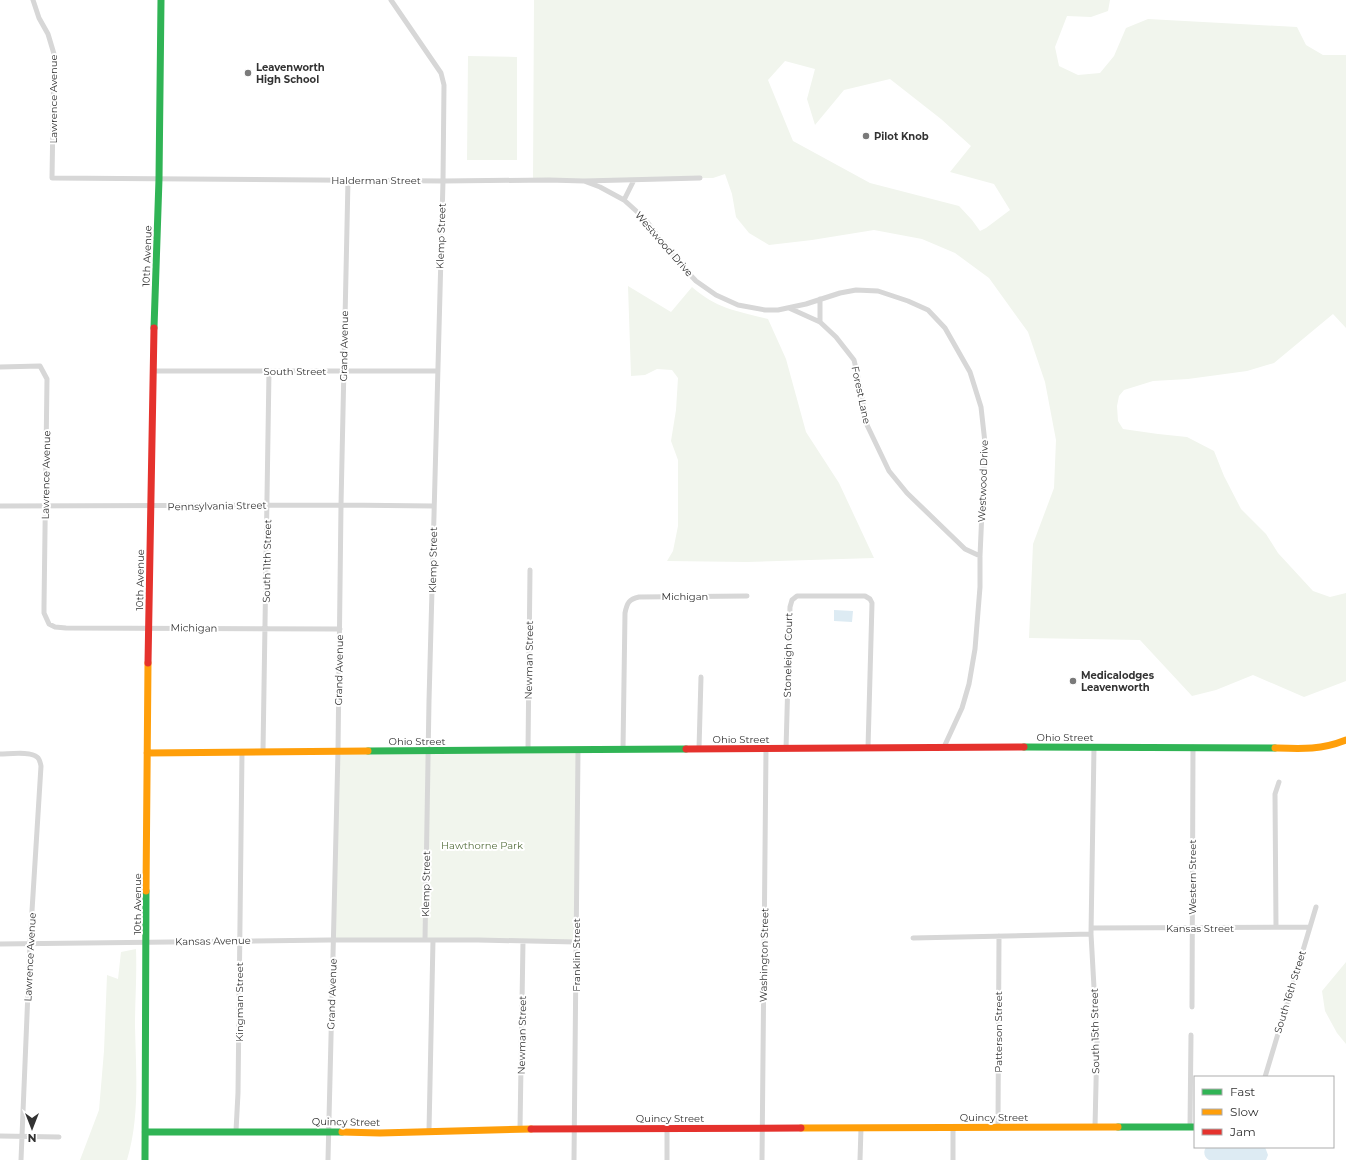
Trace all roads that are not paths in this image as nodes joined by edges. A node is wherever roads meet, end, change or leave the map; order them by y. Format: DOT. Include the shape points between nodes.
graph roads {
  1 [pos="33,0"];
  2 [pos="161,0"];
  3 [pos="391,0"];
  4 [pos="52,178"];
  5 [pos="700,178"];
  6 [pos="159,179"];
  7 [pos="348,180"];
  8 [pos="634,180"];
  9 [pos="443,181"];
  10 [pos="584,181"];
  11 [pos="624,200"];
  12 [pos="820,299"];
  13 [pos="789,308"];
  14 [pos="820,322"];
  15 [pos="0,367"];
  16 [pos="344,370"];
  17 [pos="153,371"];
  18 [pos="269,371"];
  19 [pos="437,371"];
  20 [pos="267,505"];
  21 [pos="341,505"];
  22 [pos="0,506"];
  23 [pos="45,506"];
  24 [pos="151,506"];
  25 [pos="433,506"];
  26 [pos="980,556"];
  27 [pos="530,570"];
  28 [pos="747,596"];
  29 [pos="49,624"];
  30 [pos="150,628"];
  31 [pos="266,629"];
  32 [pos="340,629"];
  33 [pos="700,677"];
  34 [pos="1346,740"];
  35 [pos="944,747"];
  36 [pos="1094,747"];
  37 [pos="1192,747"];
  38 [pos="868,748"];
  39 [pos="623,749"];
  40 [pos="699,749"];
  41 [pos="766,749"];
  42 [pos="786,749"];
  43 [pos="528,750"];
  44 [pos="578,750"];
  45 [pos="263,751"];
  46 [pos="338,751"];
  47 [pos="428,751"];
  48 [pos="242,752"];
  49 [pos="147,753"];
  50 [pos="0,754"];
  51 [pos="1279,782"];
  52 [pos="1316,907"];
  53 [pos="1276,927"];
  54 [pos="1091,928"];
  55 [pos="1192,928"];
  56 [pos="1309,928"];
  57 [pos="1091,934"];
  58 [pos="998,936"];
  59 [pos="913,938"];
  60 [pos="334,940"];
  61 [pos="425,940"];
  62 [pos="433,940"];
  63 [pos="240,941"];
  64 [pos="523,941"];
  65 [pos="147,942"];
  66 [pos="576,942"];
  67 [pos="30,943"];
  68 [pos="0,944"];
  69 [pos="1192,1007"];
  70 [pos="1192,1035"];
  71 [pos="1265,1076"];
  72 [pos="954,1127"];
  73 [pos="998,1127"];
  74 [pos="1095,1127"];
  75 [pos="1193,1127"];
  76 [pos="667,1128"];
  77 [pos="762,1128"];
  78 [pos="861,1128"];
  79 [pos="520,1129"];
  80 [pos="574,1130"];
  81 [pos="236,1131"];
  82 [pos="328,1131"];
  83 [pos="429,1131"];
  84 [pos="145,1132"];
  85 [pos="0,1136"];
  86 [pos="23,1136"];
  87 [pos="59,1136"];
  88 [pos="21,1160"];
  89 [pos="145,1160"];
  90 [pos="328,1160"];
  91 [pos="574,1160"];
  92 [pos="667,1160"];
  93 [pos="762,1160"];
  94 [pos="860,1160"];
  95 [pos="953,1160"];
  1 -- 4 [label="street, Lawrence Avenue" via="54,54"];
  2 -- 6 [label="street, 10th Avenue"];
  3 -- 9 [label="street" via="441,73 444,85"];
  4 -- 6 [label="street, Halderman Street"];
  5 -- 8 [label="street, Halderman Street"];
  6 -- 7 [label="street, Halderman Street"];
  6 -- 17 [label="street, 10th Avenue"];
  7 -- 9 [label="street, Halderman Street"];
  7 -- 16 [label="street, Grand Avenue"];
  8 -- 10 [label="street, Halderman Street"];
  8 -- 11 [label="street"];
  9 -- 10 [label="street, Halderman Street"];
  9 -- 19 [label="street, Klemp Street"];
  10 -- 11 [label="street, Westwood Drive"];
  11 -- 13 [label="street, Westwood Drive" via="644,218 696,281 716,295 738,305 765,310"];
  12 -- 13 [label="street, Westwood Drive"];
  12 -- 14 [label="street"];
  12 -- 26 [label="street, Westwood Drive" via="856,290 878,291 928,310 945,328 970,372 981,407 985,443"];
  13 -- 14 [label="street, Forest Lane"];
  14 -- 26 [label="street, Forest Lane" via="854,360 867,425 889,471 907,493 964,548"];
  15 -- 23 [label="street, Lawrence Avenue" via="40,366 47,379"];
  16 -- 18 [label="street, South Street"];
  16 -- 19 [label="street, South Street"];
  16 -- 21 [label="street, Grand Avenue"];
  17 -- 18 [label="street, South Street"];
  17 -- 24 [label="street, 10th Avenue"];
  18 -- 20 [label="street, South 11th Street"];
  19 -- 25 [label="street, Klemp Street"];
  20 -- 21 [label="street, Pennsylvania Street"];
  20 -- 24 [label="street, Pennsylvania Street"];
  20 -- 31 [label="street, South 11th Street"];
  21 -- 25 [label="street, Pennsylvania Street"];
  21 -- 32 [label="street, Grand Avenue"];
  22 -- 23 [label="street, Pennsylvania Street"];
  23 -- 24 [label="street, Pennsylvania Street"];
  23 -- 29 [label="street, Lawrence Avenue" via="44,613"];
  24 -- 30 [label="street, 10th Avenue"];
  25 -- 47 [label="street, Klemp Street"];
  26 -- 35 [label="street, Westwood Drive" via="979,602 969,684 962,708"];
  27 -- 43 [label="street, Newman Street"];
  28 -- 39 [label="street, Michigan" via="639,597 627,604"];
  29 -- 30 [label="street, Michigan" via="66,628"];
  30 -- 31 [label="street, Michigan"];
  30 -- 49 [label="street, 10th Avenue"];
  31 -- 32 [label="street, Michigan"];
  31 -- 45 [label="street, South 11th Street"];
  32 -- 46 [label="street, Grand Avenue"];
  33 -- 40 [label="street"];
  34 -- 37 [label="street, Ohio Street" via="1311,749"];
  35 -- 36 [label="street, Ohio Street"];
  35 -- 38 [label="street, Ohio Street"];
  36 -- 37 [label="street, Ohio Street"];
  36 -- 54 [label="street"];
  37 -- 55 [label="street, Western Street"];
  38 -- 42 [label="street, Ohio Street"];
  38 -- 42 [label="street, Stoneleigh Court" via="872,603 865,596 797,596 792,600 790,607"];
  39 -- 40 [label="street, Ohio Street"];
  39 -- 44 [label="street, Ohio Street"];
  40 -- 41 [label="street, Ohio Street"];
  41 -- 42 [label="street, Ohio Street"];
  41 -- 77 [label="street, Washington Street"];
  43 -- 44 [label="street, Ohio Street"];
  43 -- 47 [label="street, Ohio Street"];
  44 -- 66 [label="street, Franklin Street"];
  45 -- 46 [label="street, Ohio Street"];
  45 -- 48 [label="street, Ohio Street"];
  46 -- 47 [label="street, Ohio Street"];
  46 -- 60 [label="street, Grand Avenue"];
  47 -- 61 [label="street, Klemp Street"];
  48 -- 49 [label="street, Ohio Street"];
  48 -- 63 [label="street, Kingman Street"];
  49 -- 65 [label="street, 10th Avenue"];
  50 -- 67 [label="street, Lawrence Avenue" via="36,755 41,766"];
  51 -- 53 [label="street" via="1275,794"];
  52 -- 56 [label="street, South 16th Street"];
  53 -- 55 [label="street, Kansas Street"];
  53 -- 56 [label="street, Kansas Street"];
  54 -- 55 [label="street, Kansas Street"];
  54 -- 57 [label="street, South 15th Street"];
  55 -- 69 [label="street, Western Street"];
  56 -- 71 [label="street, South 16th Street"];
  57 -- 58 [label="street"];
  57 -- 74 [label="street, South 15th Street" via="1097,1041"];
  58 -- 59 [label="street"];
  58 -- 73 [label="street, Patterson Street"];
  60 -- 61 [label="street, Kansas Avenue"];
  60 -- 63 [label="street, Kansas Avenue"];
  60 -- 82 [label="street, Grand Avenue"];
  61 -- 62 [label="street"];
  62 -- 64 [label="street"];
  62 -- 83 [label="street"];
  63 -- 65 [label="street, Kansas Avenue"];
  63 -- 81 [label="street, Kingman Street"];
  64 -- 66 [label="street"];
  64 -- 79 [label="street, Newman Street"];
  65 -- 67 [label="street, Kansas Avenue"];
  65 -- 84 [label="street, 10th Avenue"];
  66 -- 80 [label="street, Franklin Street"];
  67 -- 68 [label="street, Kansas Avenue"];
  67 -- 86 [label="street, Lawrence Avenue"];
  70 -- 75 [label="street"];
  72 -- 73 [label="street, Quincy Street"];
  72 -- 78 [label="street, Quincy Street"];
  72 -- 95 [label="street"];
  73 -- 74 [label="street, Quincy Street"];
  74 -- 75 [label="street, Quincy Street"];
  76 -- 77 [label="street, Quincy Street"];
  76 -- 80 [label="street, Quincy Street"];
  76 -- 92 [label="street"];
  77 -- 78 [label="street, Quincy Street"];
  77 -- 93 [label="street, Washington Street"];
  78 -- 94 [label="street"];
  79 -- 80 [label="street, Quincy Street"];
  79 -- 83 [label="street, Quincy Street"];
  80 -- 91 [label="street, Franklin Street"];
  81 -- 82 [label="street, Quincy Street"];
  81 -- 84 [label="street, Quincy Street"];
  82 -- 83 [label="street, Quincy Street"];
  82 -- 90 [label="street, Grand Avenue"];
  84 -- 89 [label="street, 10th Avenue"];
  85 -- 86 [label="street"];
  86 -- 87 [label="street"];
  86 -- 88 [label="street, Lawrence Avenue"];
}
